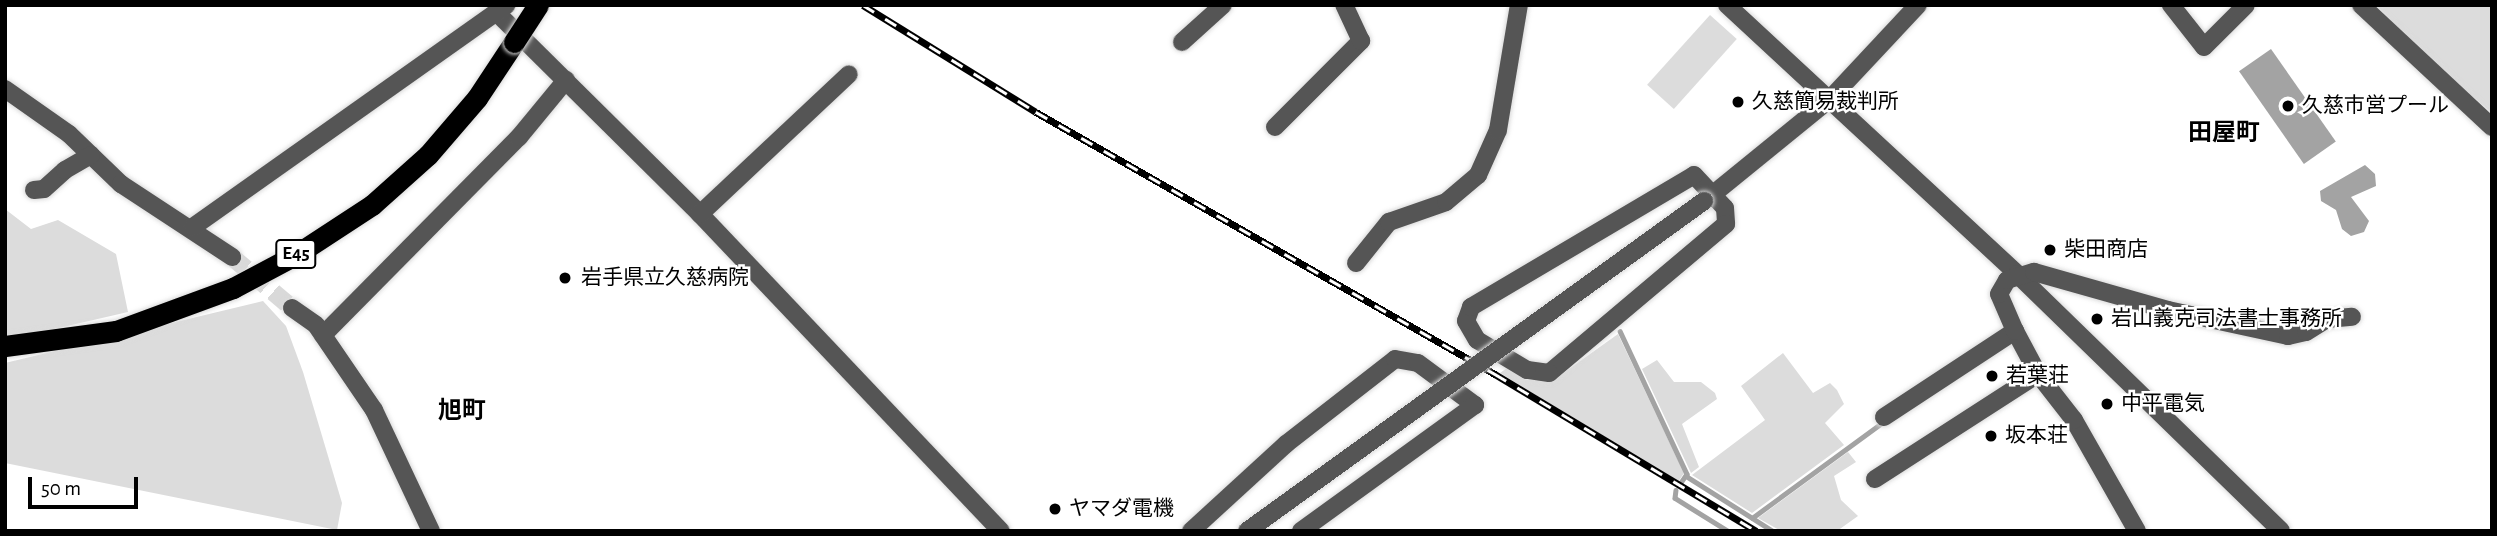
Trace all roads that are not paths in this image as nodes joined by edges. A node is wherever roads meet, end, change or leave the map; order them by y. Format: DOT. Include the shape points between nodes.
graph roads {
  1 [pos="534,5"];
  2 [pos="1223,5"];
  3 [pos="1345,5"];
  4 [pos="1519,5"];
  5 [pos="1727,5"];
  6 [pos="1918,5"];
  7 [pos="2171,5"];
  8 [pos="2246,5"];
  9 [pos="2361,5"];
  10 [pos="502,9"];
  11 [pos="1182,42"];
  12 [pos="849,75"];
  13 [pos="566,80"];
  14 [pos="5,89"];
  15 [pos="1829,100"];
  16 [pos="1275,127"];
  17 [pos="2492,127"];
  18 [pos="91,155"];
  19 [pos="34,190"];
  20 [pos="1709,197"];
  21 [pos="701,214"];
  22 [pos="192,227"];
  23 [pos="232,257"];
  24 [pos="1356,262"];
  25 [pos="2017,274"];
  26 [pos="292,307"];
  27 [pos="2352,317"];
  28 [pos="2015,331"];
  29 [pos="323,335"];
  30 [pos="5,346"];
  31 [pos="2038,374"];
  32 [pos="1884,417"];
  33 [pos="1875,479"];
  34 [pos="431,531"];
  35 [pos="1001,531"];
  36 [pos="1191,531"];
  37 [pos="1247,531"];
  38 [pos="1301,531"];
  39 [pos="2137,531"];
  40 [pos="2281,531"];
  1 -- 30 [label="highway, E45, bridge" via="477,98 428,155 372,205 297,254 233,288 116,331"];
  2 -- 11 [label="street"];
  3 -- 16 [label="street" via="1361,41"];
  4 -- 24 [label="street" via="1498,130 1478,175 1446,202 1389,222"];
  5 -- 15 [label="street"];
  6 -- 15 [label="street"];
  7 -- 8 [label="street" via="2204,47"];
  9 -- 17 [label="street"];
  10 -- 13 [label="street"];
  10 -- 22 [label="street"];
  12 -- 21 [label="street"];
  13 -- 21 [label="street"];
  13 -- 29 [label="street" via="510,146"];
  14 -- 18 [label="street"];
  15 -- 20 [label="street"];
  15 -- 25 [label="street"];
  18 -- 19 [label="street" via="44,189"];
  18 -- 22 [label="street" via="121,184"];
  20 -- 20 [label="street" via="1725,208 1726,224 1549,373 1506,360 1477,340 1466,321 1471,307 1693,175"];
  20 -- 37 [label="street, bridge"];
  21 -- 35 [label="street"];
  22 -- 23 [label="street"];
  25 -- 27 [label="street" via="2034,272 2168,310 2288,336 2306,332 2327,319"];
  25 -- 28 [label="street" via="1998,294"];
  25 -- 40 [label="street"];
  26 -- 29 [label="street"];
  28 -- 31 [label="street"];
  28 -- 32 [label="street"];
  29 -- 34 [label="street" via="374,410"];
  31 -- 33 [label="street"];
  31 -- 39 [label="street" via="2074,419"];
  36 -- 38 [label="street" via="1286,444 1395,359 1418,363 1475,405"];
}
